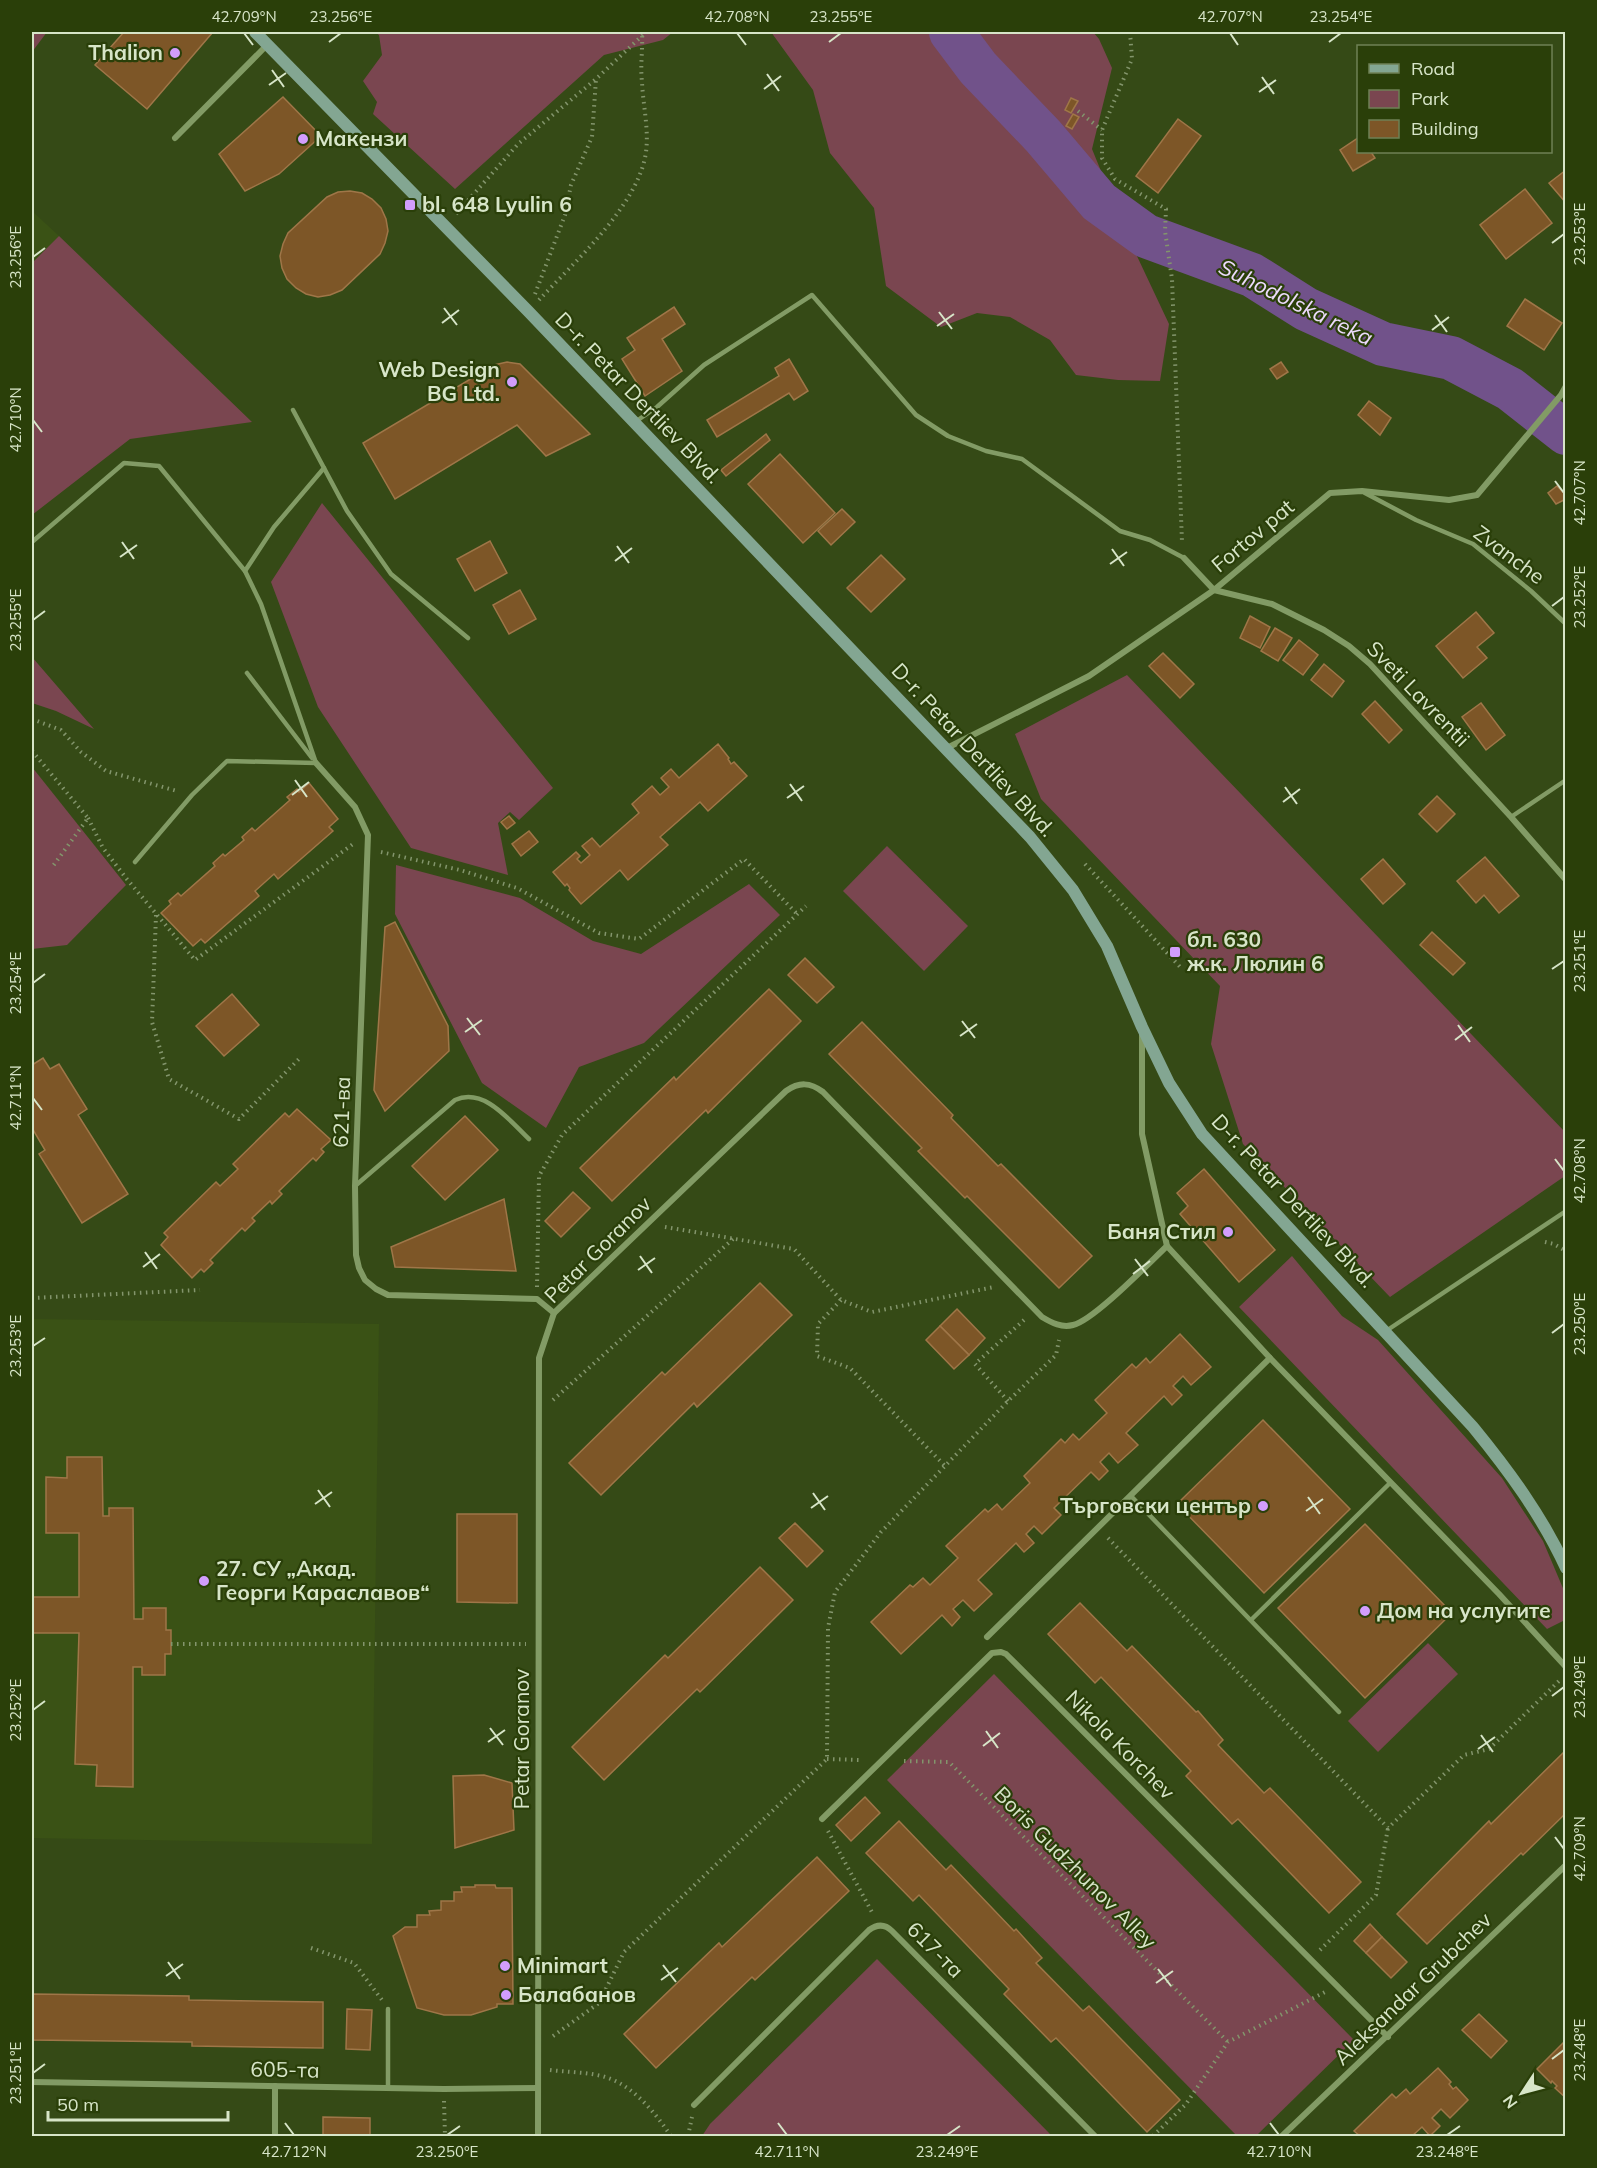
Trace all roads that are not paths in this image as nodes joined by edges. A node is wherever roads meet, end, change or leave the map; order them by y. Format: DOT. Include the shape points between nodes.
graph roads {
  1 [pos="255,32"];
  2 [pos="268,45"];
  3 [pos="175,138"];
  4 [pos="1566,386"];
  5 [pos="293,410"];
  6 [pos="635,422"];
  7 [pos="324,468"];
  8 [pos="1362,492"];
  9 [pos="32,542"];
  10 [pos="1185,558"];
  11 [pos="245,571"];
  12 [pos="1214,590"];
  13 [pos="1566,624"];
  14 [pos="468,638"];
  15 [pos="247,673"];
  16 [pos="947,748"];
  17 [pos="316,763"];
  18 [pos="1566,780"];
  19 [pos="1511,817"];
  20 [pos="135,862"];
  21 [pos="1566,880"];
  22 [pos="1142,1027"];
  23 [pos="529,1139"];
  24 [pos="356,1186"];
  25 [pos="1566,1211"];
  26 [pos="1167,1246"];
  27 [pos="554,1313"];
  28 [pos="1386,1331"];
  29 [pos="1270,1358"];
  30 [pos="1390,1483"];
  31 [pos="1131,1496"];
  32 [pos="1566,1568"];
  33 [pos="1251,1620"];
  34 [pos="987,1637"];
  35 [pos="1566,1667"];
  36 [pos="1339,1712"];
  37 [pos="822,1818"];
  38 [pos="1566,1865"];
  39 [pos="388,2009"];
  40 [pos="1388,2037"];
  41 [pos="32,2082"];
  42 [pos="275,2086"];
  43 [pos="388,2088"];
  44 [pos="538,2088"];
  45 [pos="694,2105"];
  46 [pos="275,2136"];
  47 [pos="538,2136"];
  48 [pos="1095,2136"];
  49 [pos="1282,2136"];
  1 -- 2 [label="main road, D-r. Petar Dertliev Blvd."];
  2 -- 3 [label="street"];
  2 -- 6 [label="main road, D-r. Petar Dertliev Blvd."];
  4 -- 8 [label="street, Fortov pat" via="1477,495 1449,500"];
  5 -- 7 [label="lane"];
  6 -- 10 [label="lane" via="704,365 812,295 916,415 948,436 1022,459 1120,531 1150,540"];
  6 -- 16 [label="main road, D-r. Petar Dertliev Blvd."];
  7 -- 11 [label="lane" via="273,527"];
  7 -- 14 [label="lane" via="347,511 391,574"];
  8 -- 12 [label="street, Fortov pat" via="1330,493"];
  8 -- 13 [label="lane, Zvanche" via="1473,544"];
  9 -- 11 [label="lane" via="124,463 159,466"];
  10 -- 12 [label="street"];
  11 -- 17 [label="lane" via="261,604"];
  12 -- 16 [label="street, Fortov pat" via="1089,676"];
  12 -- 19 [label="street, Sveti Lavrentii" via="1272,604 1349,646"];
  15 -- 17 [label="lane"];
  16 -- 22 [label="main road, D-r. Petar Dertliev Blvd." via="1030,837 1072,890 1107,946"];
  17 -- 20 [label="lane" via="227,761"];
  17 -- 24 [label="street, 621-ва" via="355,807 368,835"];
  18 -- 19 [label="lane"];
  19 -- 21 [label="street, Sveti Lavrentii"];
  22 -- 26 [label="street" via="1142,1134"];
  22 -- 28 [label="main road, D-r. Petar Dertliev Blvd." via="1169,1083 1202,1134"];
  23 -- 24 [label="lane" via="496,1107 465,1096 454,1100"];
  24 -- 27 [label="street, 621-ва" via="356,1255 362,1274 375,1289 388,1295 537,1299"];
  25 -- 28 [label="lane"];
  26 -- 27 [label="street, Petar Goranov" via="1090,1317 1071,1326 1051,1323 823,1092 801,1084 786,1091"];
  26 -- 29 [label="street"];
  27 -- 44 [label="street, Petar Goranov" via="539,1358"];
  28 -- 32 [label="main road, D-r. Petar Dertliev Blvd." via="1510,1472"];
  29 -- 30 [label="street"];
  29 -- 31 [label="street"];
  30 -- 33 [label="lane"];
  30 -- 35 [label="street"];
  31 -- 33 [label="lane"];
  31 -- 34 [label="street"];
  33 -- 36 [label="lane"];
  37 -- 40 [label="street, Nikola Korchev" via="992,1653 1001,1652"];
  38 -- 40 [label="street, Aleksandar Grubchev"];
  39 -- 43 [label="lane"];
  40 -- 49 [label="street, Aleksandar Grubchev"];
  41 -- 42 [label="street, 605-та"];
  42 -- 43 [label="street, 605-та"];
  42 -- 46 [label="street"];
  43 -- 44 [label="street, 605-та"];
  44 -- 47 [label="street, Petar Goranov"];
  45 -- 48 [label="street, 617-та" via="869,1930 879,1925 888,1927"];
}
